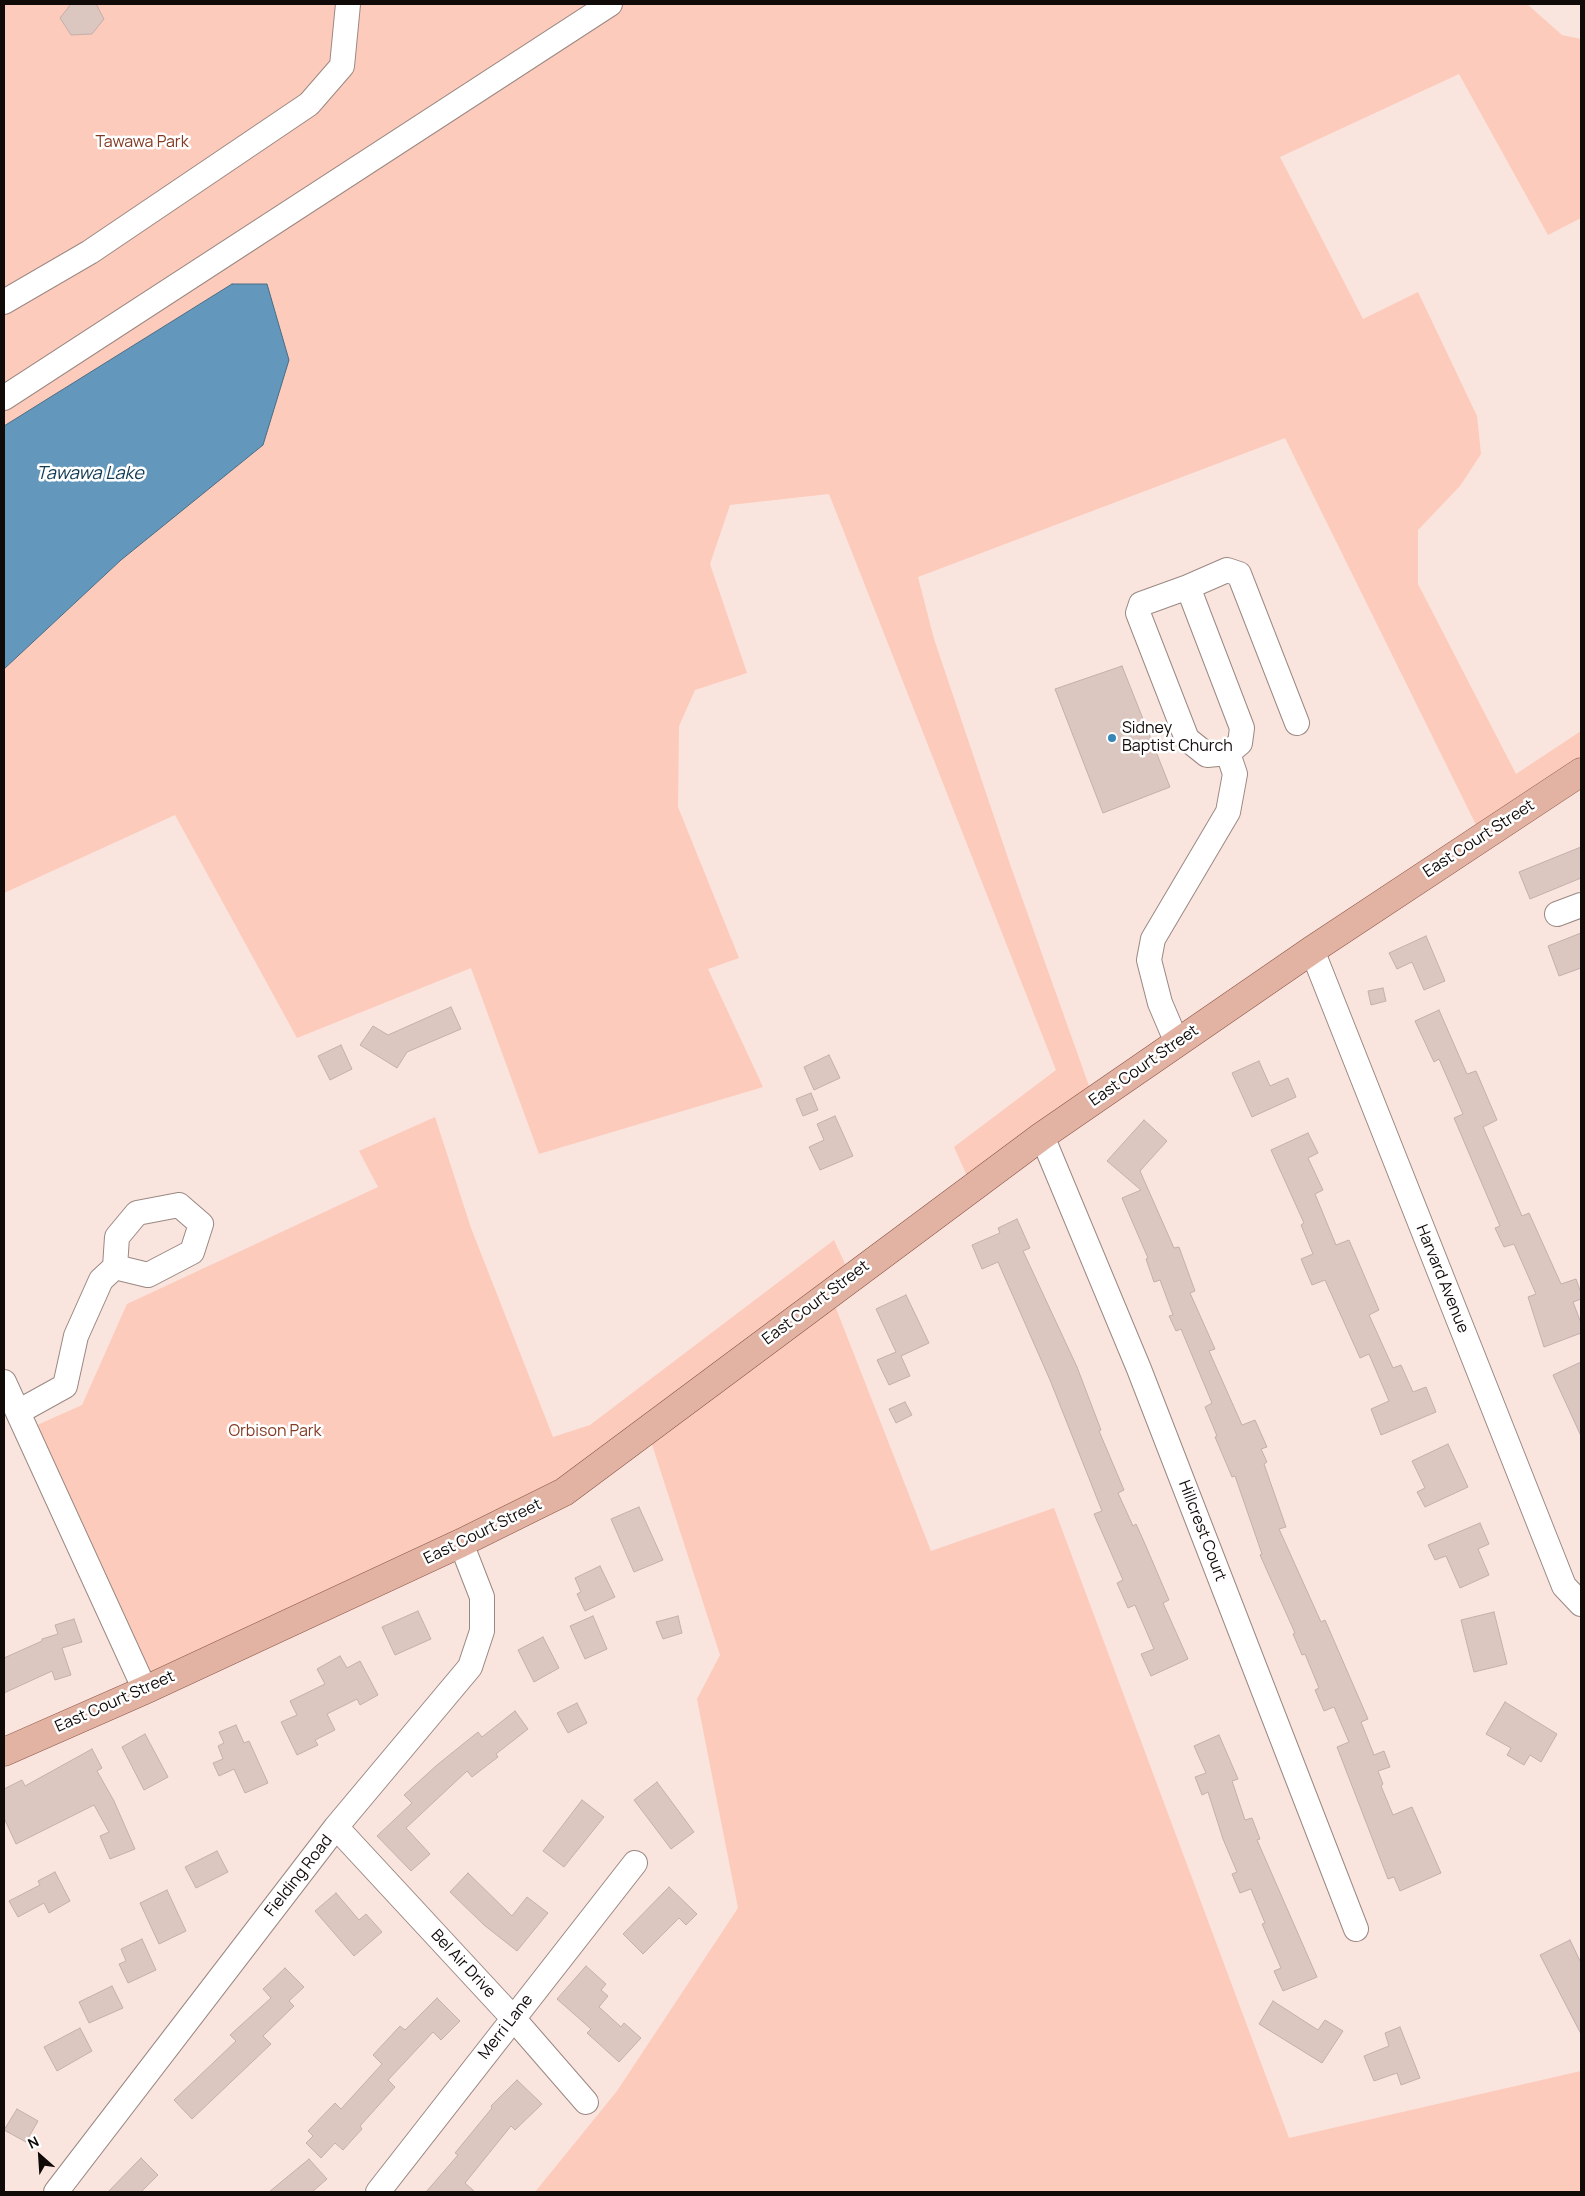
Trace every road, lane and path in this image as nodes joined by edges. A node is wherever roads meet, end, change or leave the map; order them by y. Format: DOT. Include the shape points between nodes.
graph roads {
  1 [pos="348,4"];
  2 [pos="610,4"];
  3 [pos="4,302"];
  4 [pos="4,398"];
  5 [pos="1188,587"];
  6 [pos="1297,723"];
  7 [pos="1228,753"];
  8 [pos="1581,772"];
  9 [pos="1581,905"];
  10 [pos="1558,914"];
  11 [pos="1312,950"];
  12 [pos="1177,1043"];
  13 [pos="1042,1136"];
  14 [pos="116,1267"];
  15 [pos="4,1382"];
  16 [pos="18,1412"];
  17 [pos="462,1543"];
  18 [pos="1581,1604"];
  19 [pos="145,1690"];
  20 [pos="4,1752"];
  21 [pos="336,1828"];
  22 [pos="635,1863"];
  23 [pos="1356,1929"];
  24 [pos="513,2018"];
  25 [pos="586,2102"];
  26 [pos="56,2192"];
  27 [pos="378,2192"];
  1 -- 3 [label="street" via="342,66 308,104 90,252"];
  2 -- 4 [label="street"];
  5 -- 6 [label="street" via="1227,570 1239,574"];
  5 -- 7 [label="street" via="1242,728 1240,743"];
  5 -- 7 [label="street" via="1141,604 1138,613 1187,739 1207,755"];
  7 -- 12 [label="street" via="1235,774 1228,812 1153,939 1149,960 1160,1003"];
  8 -- 11 [label="main road, East Court Street"];
  9 -- 10 [label="street"];
  11 -- 12 [label="main road, East Court Street"];
  11 -- 18 [label="street, Harvard Avenue" via="1564,1586"];
  12 -- 13 [label="main road, East Court Street"];
  13 -- 17 [label="main road, East Court Street" via="564,1492"];
  13 -- 23 [label="street, Hillcrest Court" via="1138,1369"];
  14 -- 16 [label="street" via="101,1280 76,1336 65,1386"];
  15 -- 16 [label="street"];
  16 -- 19 [label="street"];
  17 -- 19 [label="main road, East Court Street"];
  17 -- 21 [label="street, Fielding Road" via="482,1597 482,1631 470,1667"];
  19 -- 20 [label="main road, East Court Street"];
  21 -- 24 [label="street, Bel Air Drive"];
  21 -- 26 [label="street, Fielding Road"];
  22 -- 24 [label="street, Merri Lane"];
  24 -- 25 [label="street, Bel Air Drive"];
  24 -- 27 [label="street, Merri Lane"];
}
